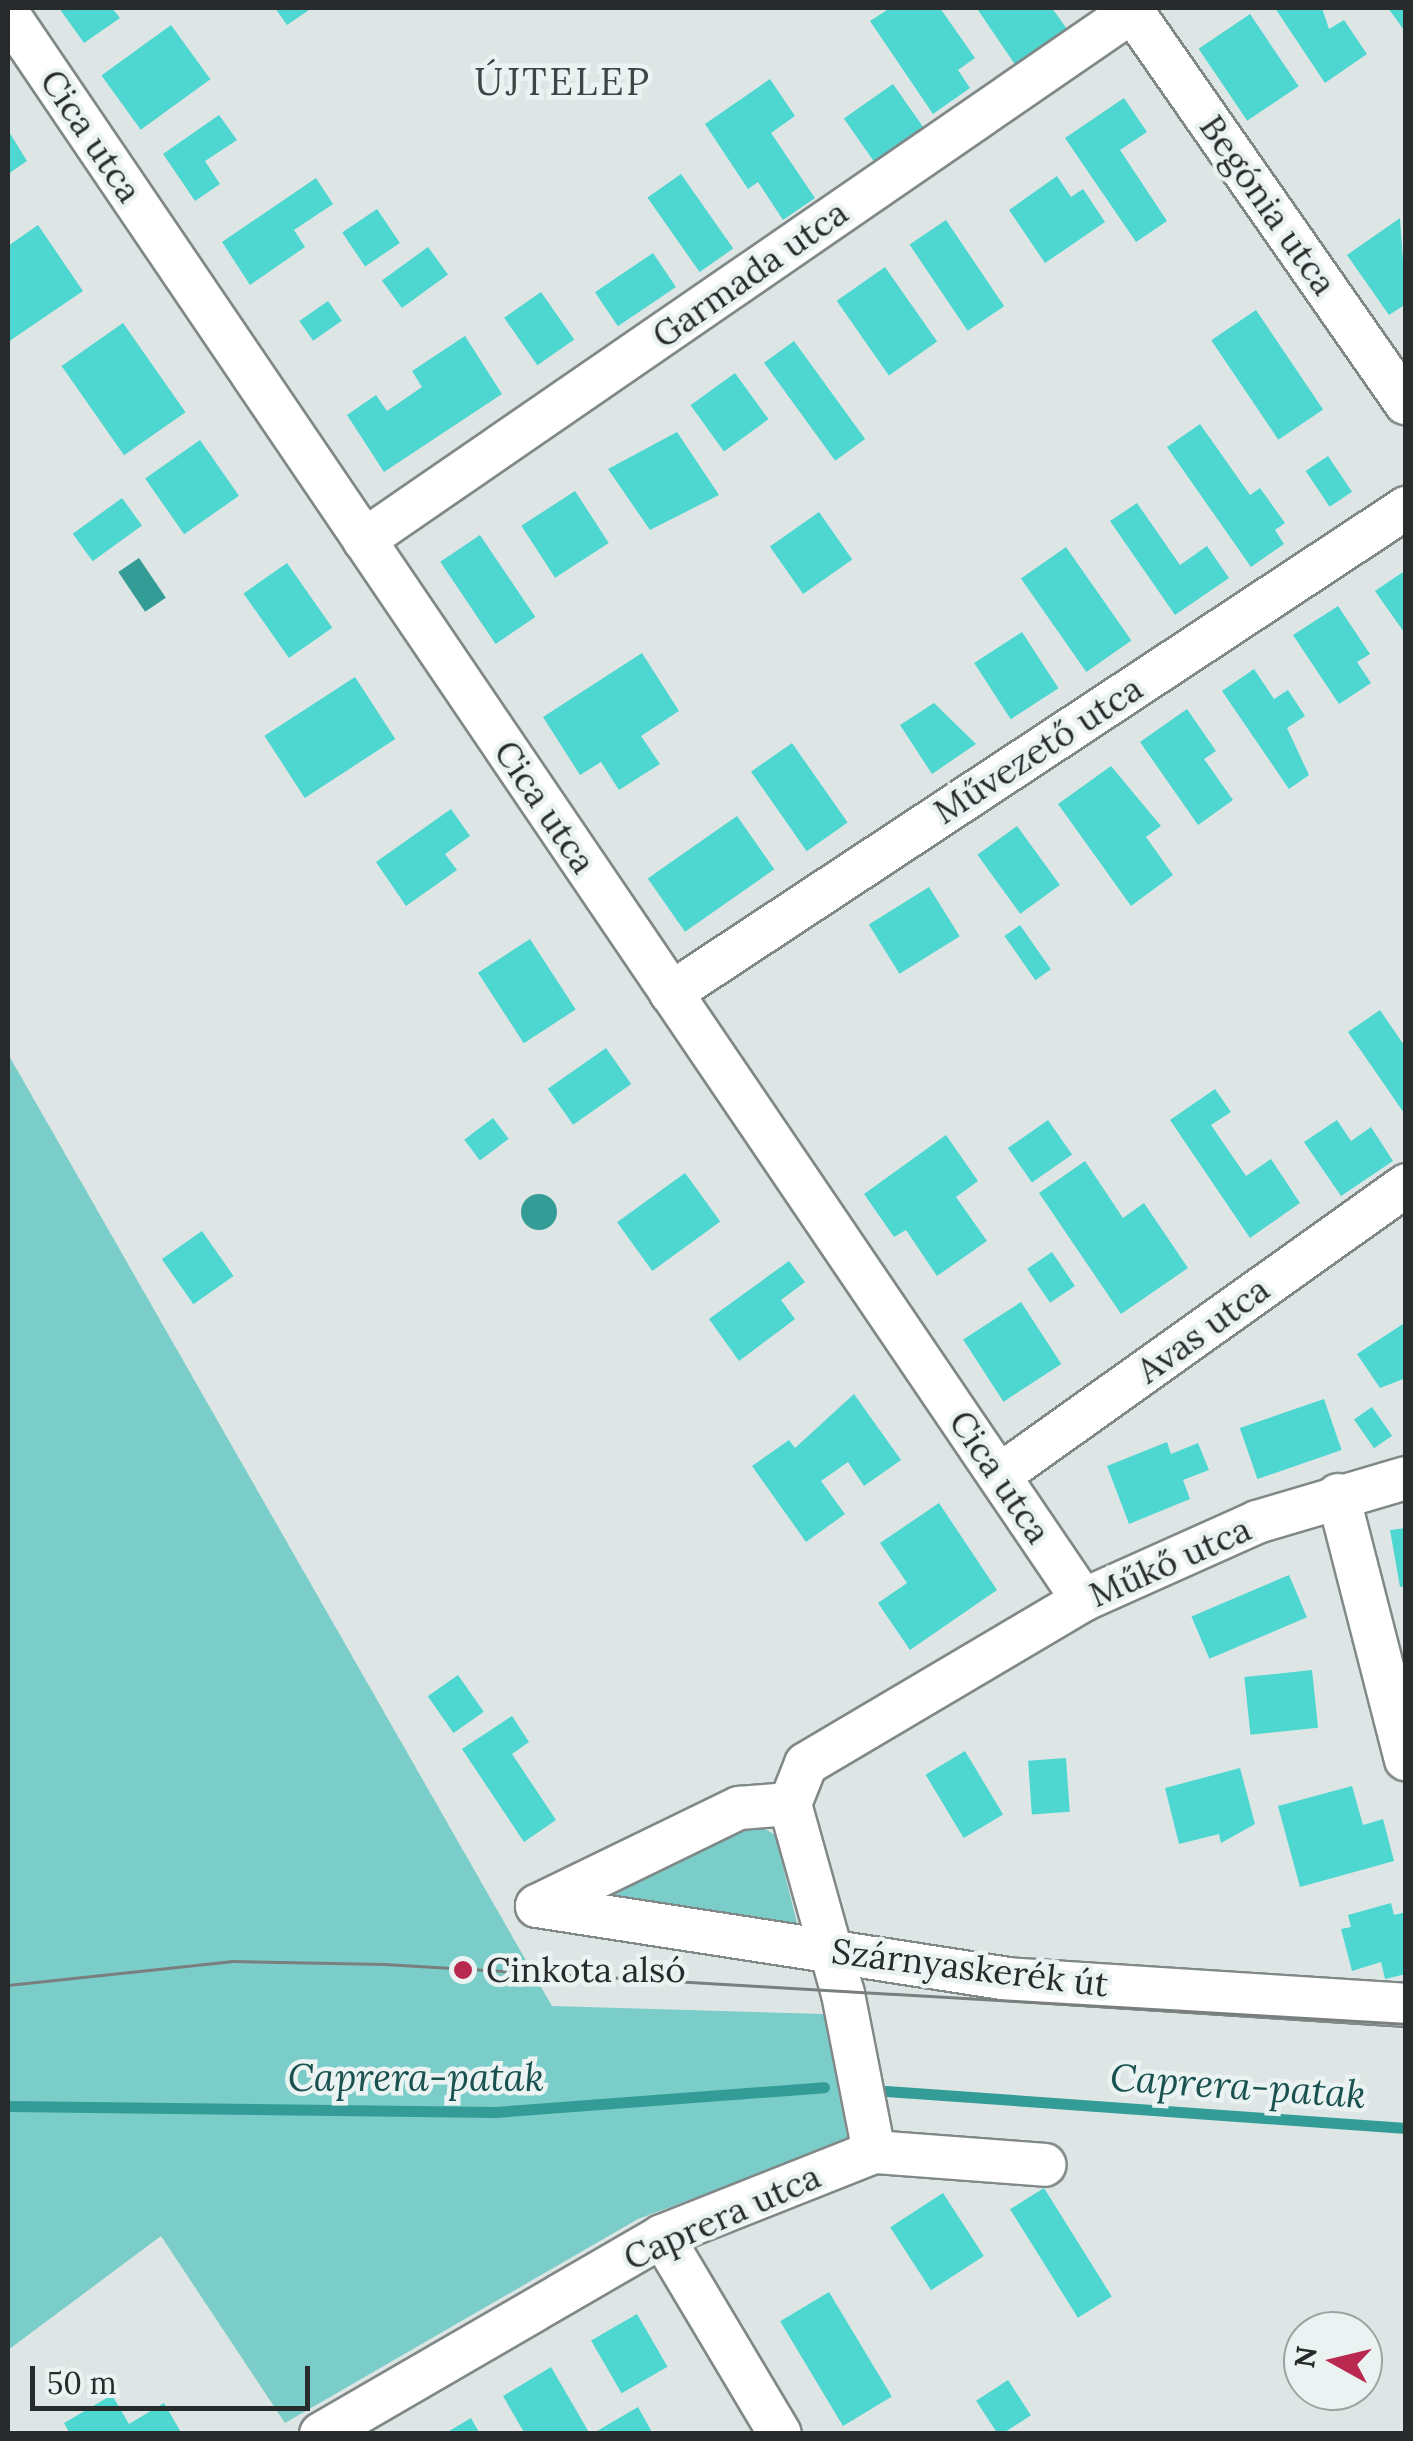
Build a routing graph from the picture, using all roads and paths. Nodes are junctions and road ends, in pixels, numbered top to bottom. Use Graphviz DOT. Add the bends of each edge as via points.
graph roads {
  1 [pos="1133,9"];
  2 [pos="8,14"];
  3 [pos="1406,404"];
  4 [pos="1406,508"];
  5 [pos="364,540"];
  6 [pos="671,993"];
  7 [pos="1406,1185"];
  8 [pos="1000,1475"];
  9 [pos="1406,1478"];
  10 [pos="1338,1494"];
  11 [pos="1083,1600"];
  12 [pos="1406,1759"];
  13 [pos="790,1804"];
  14 [pos="832,1951"];
  15 [pos="1406,2005"];
  16 [pos="874,2152"];
  17 [pos="1045,2165"];
  18 [pos="662,2236"];
  19 [pos="321,2434"];
  20 [pos="780,2434"];
  1 -- 3 [label="street, Begónia utca"];
  1 -- 5 [label="street, Garmada utca"];
  2 -- 5 [label="street, Cica utca"];
  4 -- 6 [label="street, Művezető utca"];
  5 -- 6 [label="street, Cica utca"];
  6 -- 8 [label="street, Cica utca"];
  7 -- 8 [label="street, Avas utca"];
  8 -- 11 [label="street, Cica utca"];
  9 -- 10 [label="street, Műkő utca"];
  10 -- 11 [label="street, Műkő utca"];
  10 -- 12 [label="street"];
  11 -- 13 [label="street, Műkő utca" via="806,1764"];
  13 -- 14 [label="street"];
  13 -- 14 [label="street, Szárnyaskerék út" via="739,1808 537,1906"];
  14 -- 15 [label="street, Szárnyaskerék út" via="1006,1979"];
  14 -- 16 [label="street"];
  16 -- 17 [label="street, Caprera utca"];
  16 -- 18 [label="street, Caprera utca"];
  18 -- 19 [label="street, Caprera utca"];
  18 -- 20 [label="street"];
}
